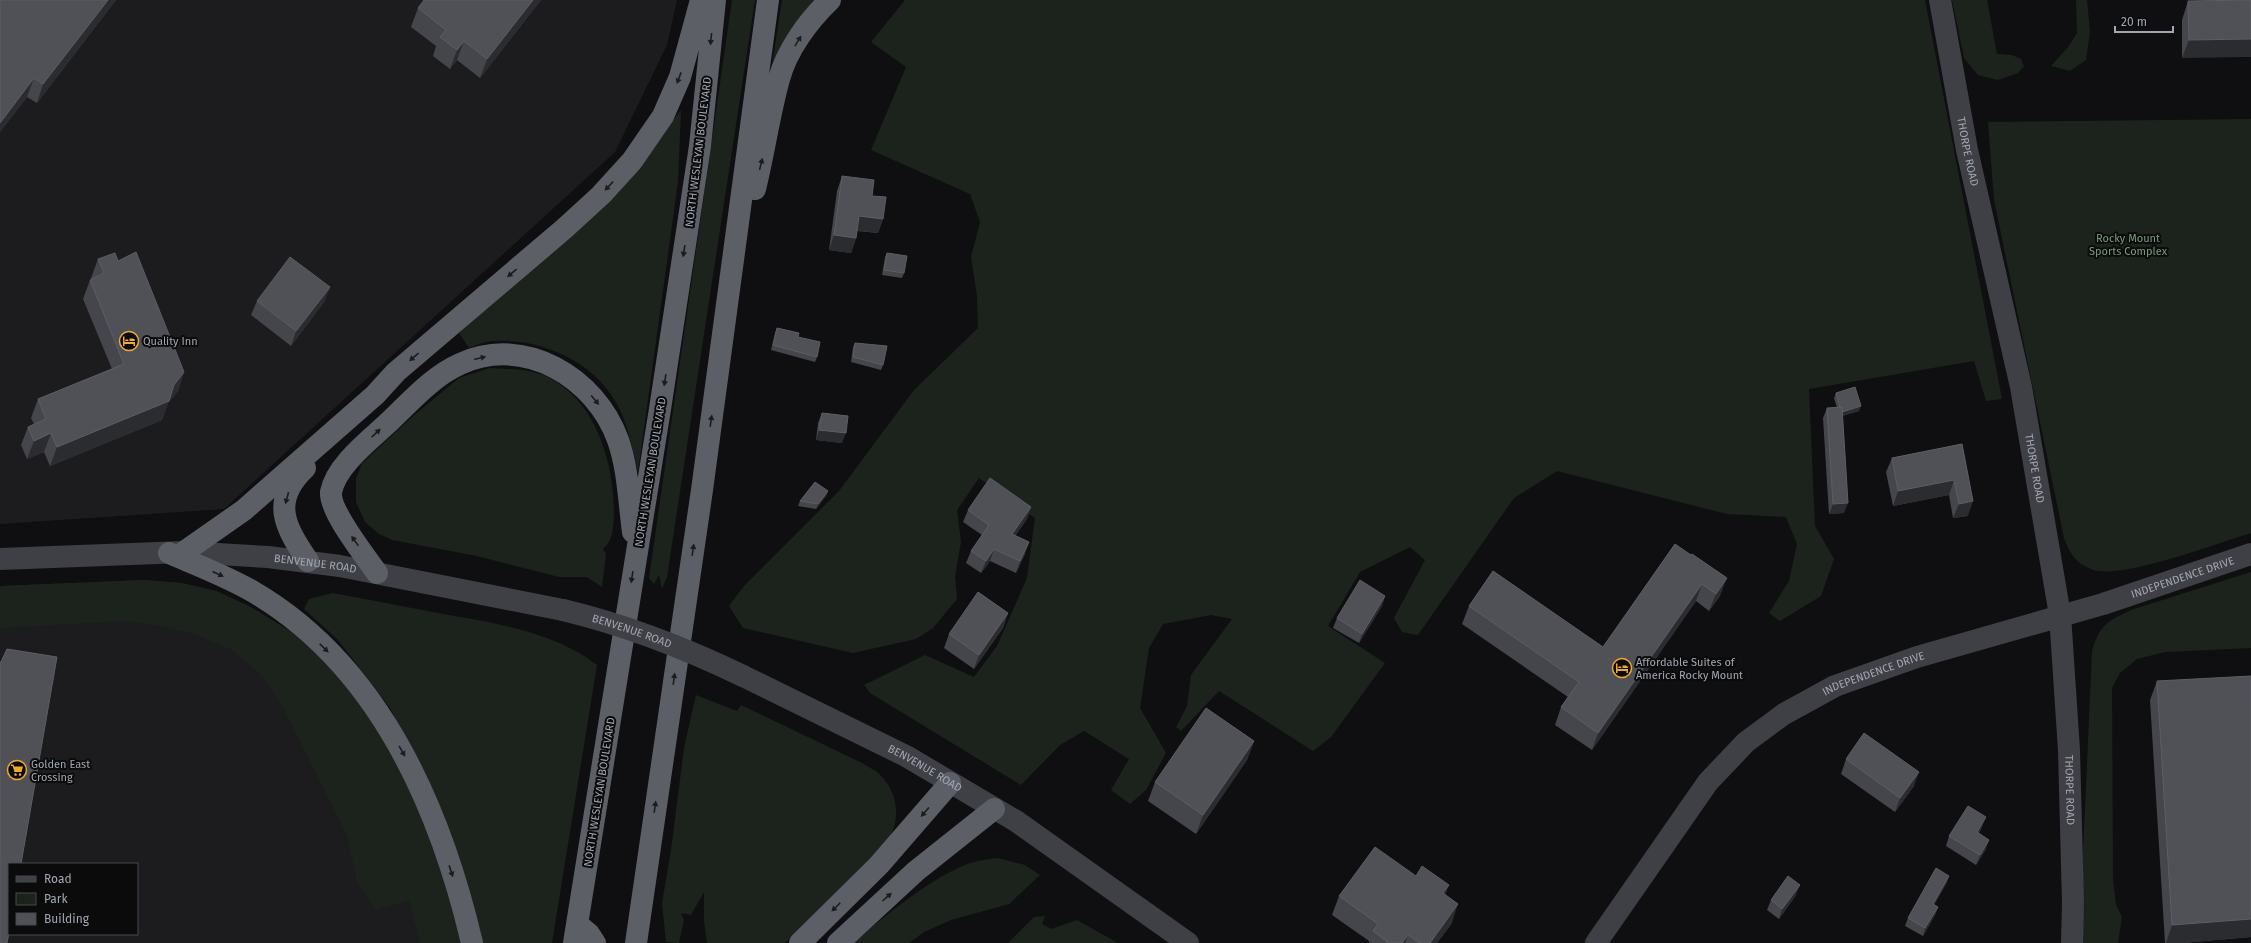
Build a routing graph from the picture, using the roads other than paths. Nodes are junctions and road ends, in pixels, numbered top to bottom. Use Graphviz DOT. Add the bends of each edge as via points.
graph roads {
  1 [pos="701,0"];
  2 [pos="716,0"];
  3 [pos="768,0"];
  4 [pos="830,0"];
  5 [pos="1940,0"];
  6 [pos="728,297"];
  7 [pos="375,395"];
  8 [pos="177,553"];
  9 [pos="636,554"];
  10 [pos="2251,554"];
  11 [pos="0,559"];
  12 [pos="308,560"];
  13 [pos="377,573"];
  14 [pos="2060,615"];
  15 [pos="950,782"];
  16 [pos="994,808"];
  17 [pos="651,838"];
  18 [pos="576,934"];
  19 [pos="472,943"];
  20 [pos="595,943"];
  21 [pos="636,943"];
  22 [pos="651,943"];
  23 [pos="800,943"];
  24 [pos="838,943"];
  25 [pos="1188,943"];
  26 [pos="1596,943"];
  27 [pos="2072,943"];
  1 -- 7 [label="highway, one-way" via="680,77 663,116 632,161 601,196 396,372"];
  2 -- 9 [label="highway, NORTH WESLEYAN BOULEVARD, one-way" via="700,146"];
  3 -- 6 [label="highway"];
  6 -- 4 [label="highway, one-way" via="779,78 804,30"];
  5 -- 14 [label="street, THORPE ROAD" via="1967,150 2021,387"];
  17 -- 6 [label="highway, one-way"];
  7 -- 8 [label="highway" via="244,510"];
  7 -- 12 [label="highway, one-way" via="345,432 295,478 286,498 284,517 290,534"];
  8 -- 11 [label="street, BENVENUE ROAD"];
  8 -- 12 [label="street, BENVENUE ROAD"];
  8 -- 19 [label="highway, one-way" via="252,591 284,613 307,631 350,676 390,729 409,762 437,829"];
  13 -- 9 [label="highway, one-way" via="338,516 331,493 338,476 354,455 440,376 460,364 501,354 528,357 556,366 582,384 605,412 618,440"];
  9 -- 18 [label="highway, NORTH WESLEYAN BOULEVARD, one-way"];
  10 -- 14 [label="street, INDEPENDENCE DRIVE" via="2103,604"];
  12 -- 13 [label="street, BENVENUE ROAD"];
  13 -- 15 [label="street, BENVENUE ROAD, bridge" via="609,621 693,652 906,756"];
  14 -- 26 [label="street, INDEPENDENCE DRIVE" via="1917,657 1843,684 1784,714 1746,742 1708,782"];
  14 -- 27 [label="street, THORPE ROAD" via="2069,750"];
  15 -- 16 [label="street, BENVENUE ROAD"];
  15 -- 23 [label="highway, one-way" via="879,865"];
  24 -- 16 [label="highway, one-way" via="916,871"];
  16 -- 25 [label="street, BENVENUE ROAD"];
  17 -- 21 [label="highway"];
  17 -- 22 [label="highway" via="646,912"];
  18 -- 20 [label="highway" via="589,934"];
}
